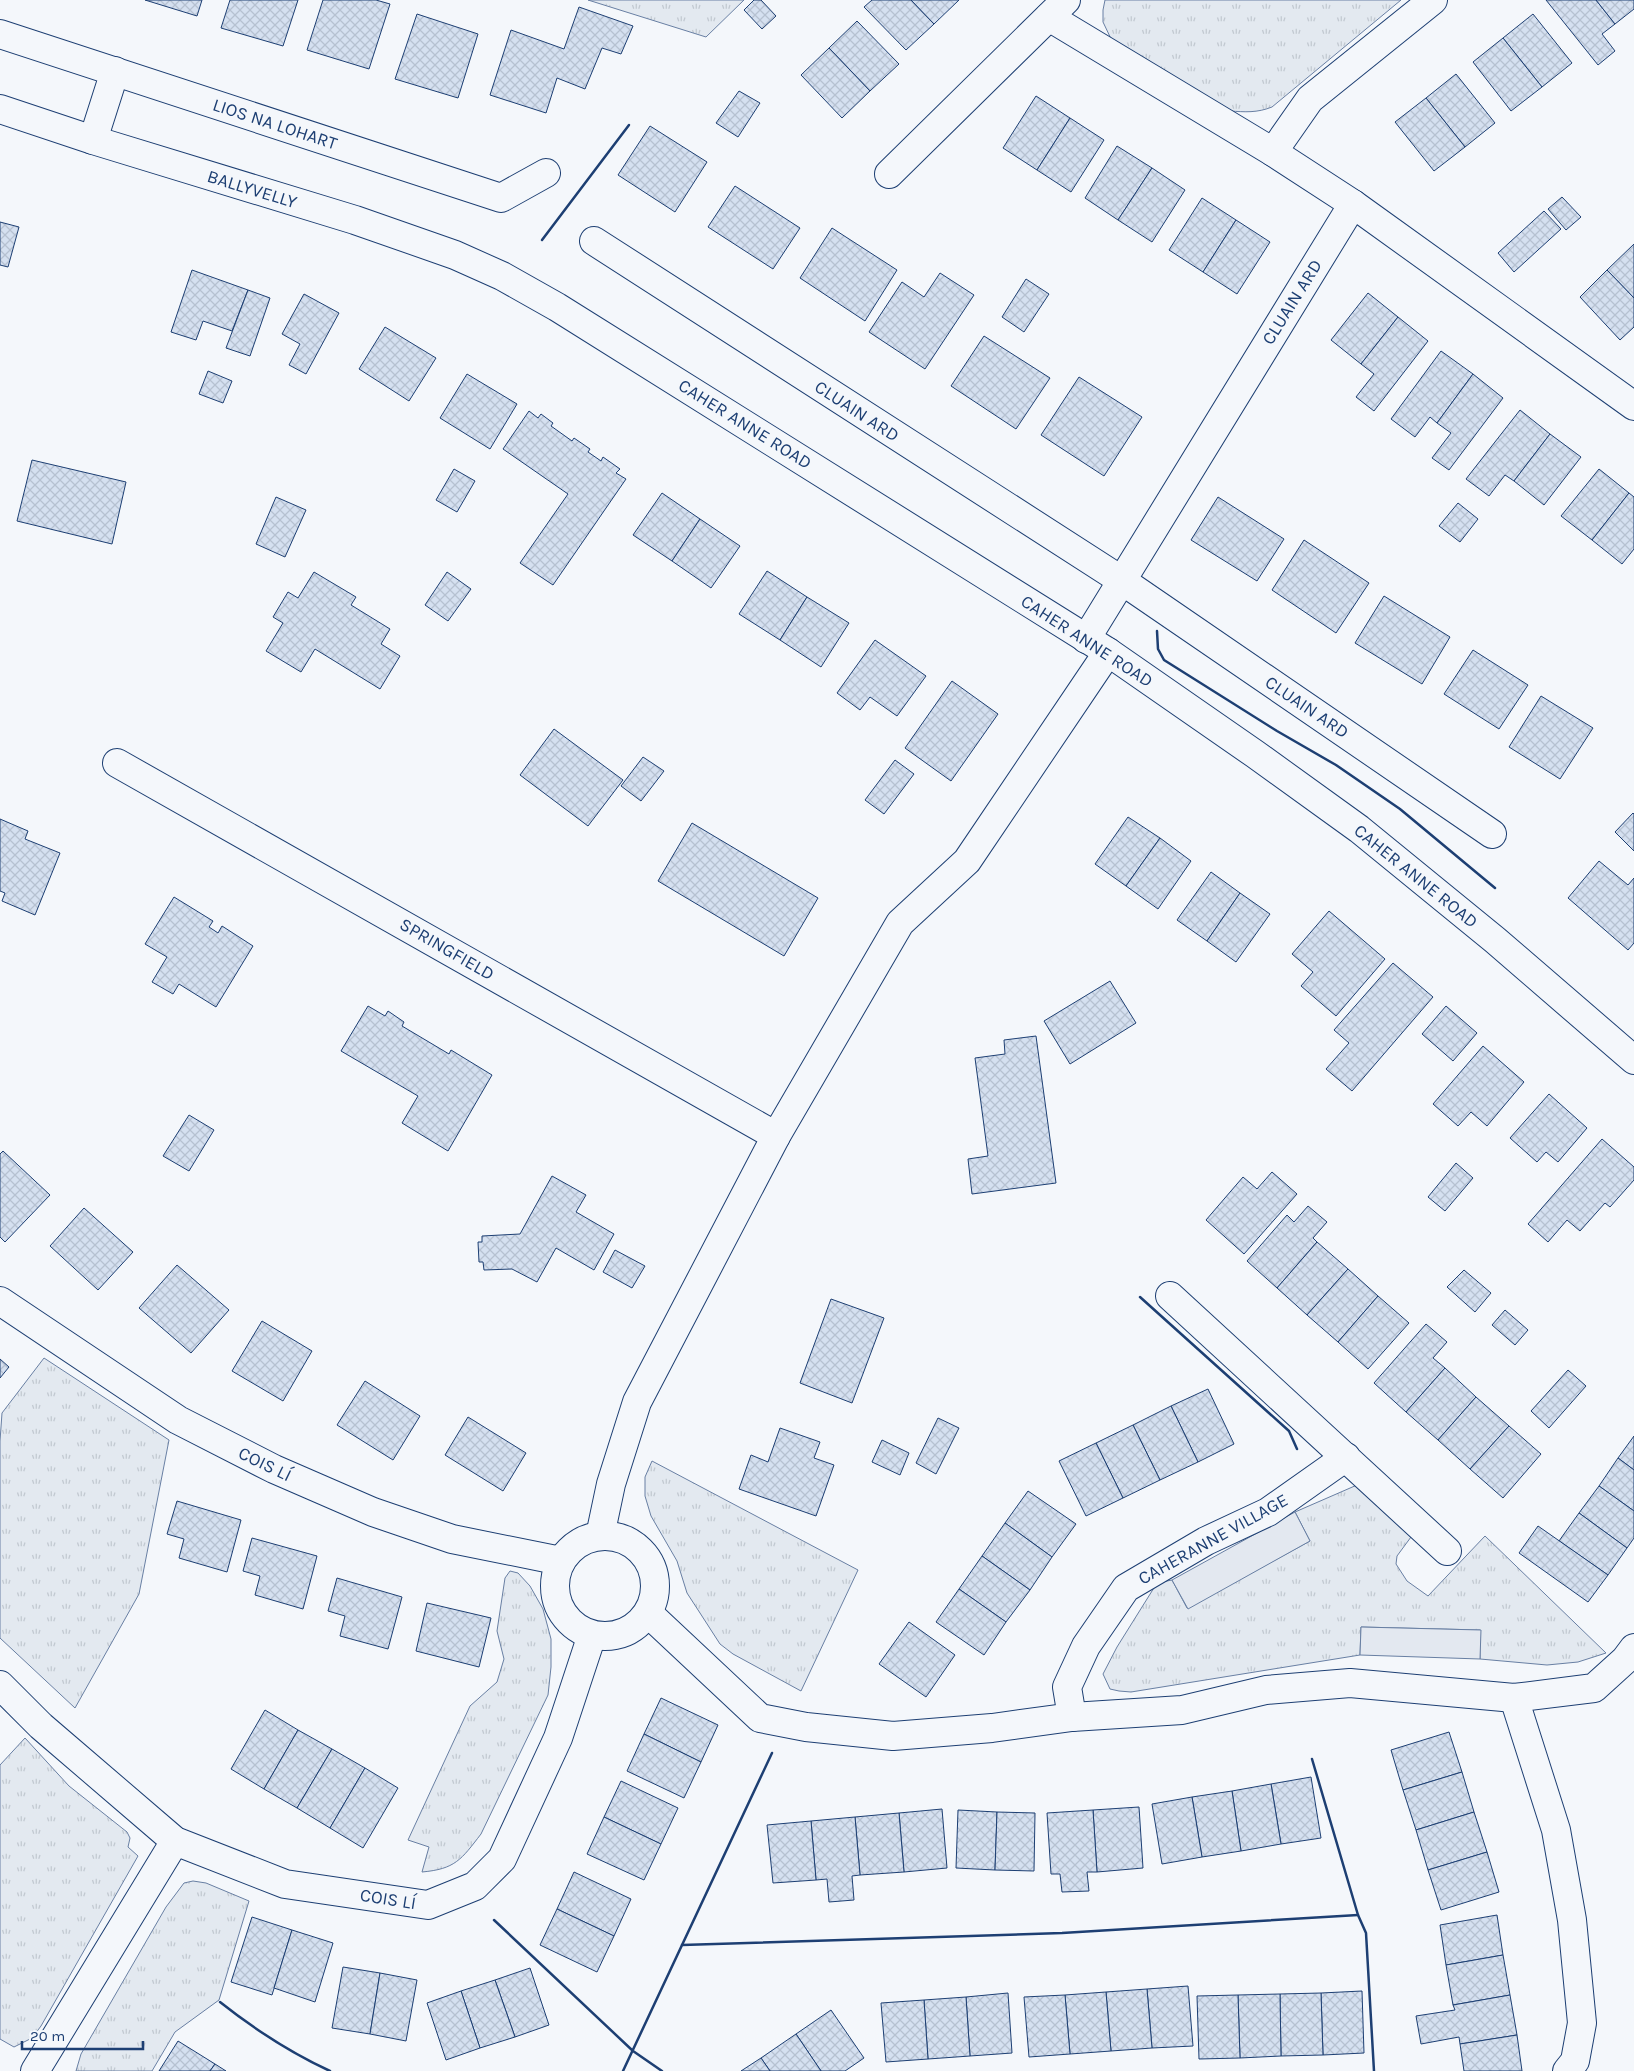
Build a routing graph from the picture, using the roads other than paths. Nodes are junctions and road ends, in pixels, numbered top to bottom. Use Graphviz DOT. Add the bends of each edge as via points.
graph roads {
  1 [pos="1433,0"];
  2 [pos="1058,8"];
  3 [pos="0,34"];
  4 [pos="115,71"];
  5 [pos="0,109"];
  6 [pos="93,140"];
  7 [pos="1273,152"];
  8 [pos="546,173"];
  9 [pos="889,174"];
  10 [pos="1353,204"];
  11 [pos="594,241"];
  12 [pos="502,276"];
  13 [pos="1634,406"];
  14 [pos="1122,580"];
  15 [pos="1097,645"];
  16 [pos="117,763"];
  17 [pos="1492,834"];
  18 [pos="1634,1060"];
  19 [pos="776,1136"];
  20 [pos="1170,1296"];
  21 [pos="0,1301"];
  22 [pos="1346,1457"];
  23 [pos="600,1536"];
  24 [pos="1448,1551"];
  25 [pos="560,1561"];
  26 [pos="648,1612"];
  27 [pos="592,1635"];
  28 [pos="1634,1648"];
  29 [pos="0,1686"];
  30 [pos="1514,1698"];
  31 [pos="1072,1717"];
  32 [pos="175,1841"];
  33 [pos="35,2071"];
  34 [pos="1567,2071"];
  1 -- 7 [label="street" via="1310,100"];
  2 -- 7 [label="street"];
  2 -- 9 [label="street"];
  3 -- 4 [label="street, LIOS NA LOHART"];
  4 -- 6 [label="street"];
  4 -- 8 [label="street, LIOS NA LOHART" via="501,198"];
  5 -- 6 [label="street, BALLYVELLY"];
  6 -- 12 [label="street, BALLYVELLY" via="355,220 455,255"];
  7 -- 10 [label="street"];
  10 -- 13 [label="street"];
  10 -- 14 [label="street, CLUAIN ARD"];
  11 -- 14 [label="street, CLUAIN ARD"];
  12 -- 15 [label="street, CAHER ANNE ROAD" via="557,307"];
  14 -- 15 [label="street, CLUAIN ARD"];
  14 -- 17 [label="street, CLUAIN ARD"];
  15 -- 18 [label="street, CAHER ANNE ROAD" via="1359,828"];
  15 -- 19 [label="street, CLUAIN ARD" via="967,861 900,923"];
  16 -- 19 [label="street, SPRINGFIELD"];
  19 -- 23 [label="street, CLUAIN ARD" via="638,1402 611,1484"];
  20 -- 22 [label="street"];
  21 -- 25 [label="street, COIS LÍ" via="178,1420 274,1469 373,1512 452,1539"];
  22 -- 24 [label="street"];
  22 -- 31 [label="street, CAHERANNE VILLAGE" via="1268,1512 1206,1541 1126,1588 1086,1646 1068,1687"];
  23 -- 25 [label="street" via="585,1539"];
  23 -- 26 [label="street" via="618,1537 635,1546 649,1563 654,1599"];
  25 -- 27 [label="street" via="555,1578 556,1600 567,1620"];
  26 -- 27 [label="street" via="631,1629 613,1636"];
  26 -- 31 [label="street" via="760,1718 806,1727 893,1736"];
  27 -- 32 [label="street, COIS LÍ" via="558,1738 502,1859 475,1886 428,1905 285,1884"];
  28 -- 30 [label="street" via="1594,1688"];
  29 -- 32 [label="street, COIS LÍ" via="41,1726"];
  30 -- 31 [label="street" via="1350,1683 1266,1690 1182,1710"];
  30 -- 34 [label="street" via="1556,1830 1572,1920 1582,2024 1575,2061"];
  32 -- 33 [label="street"];
}
